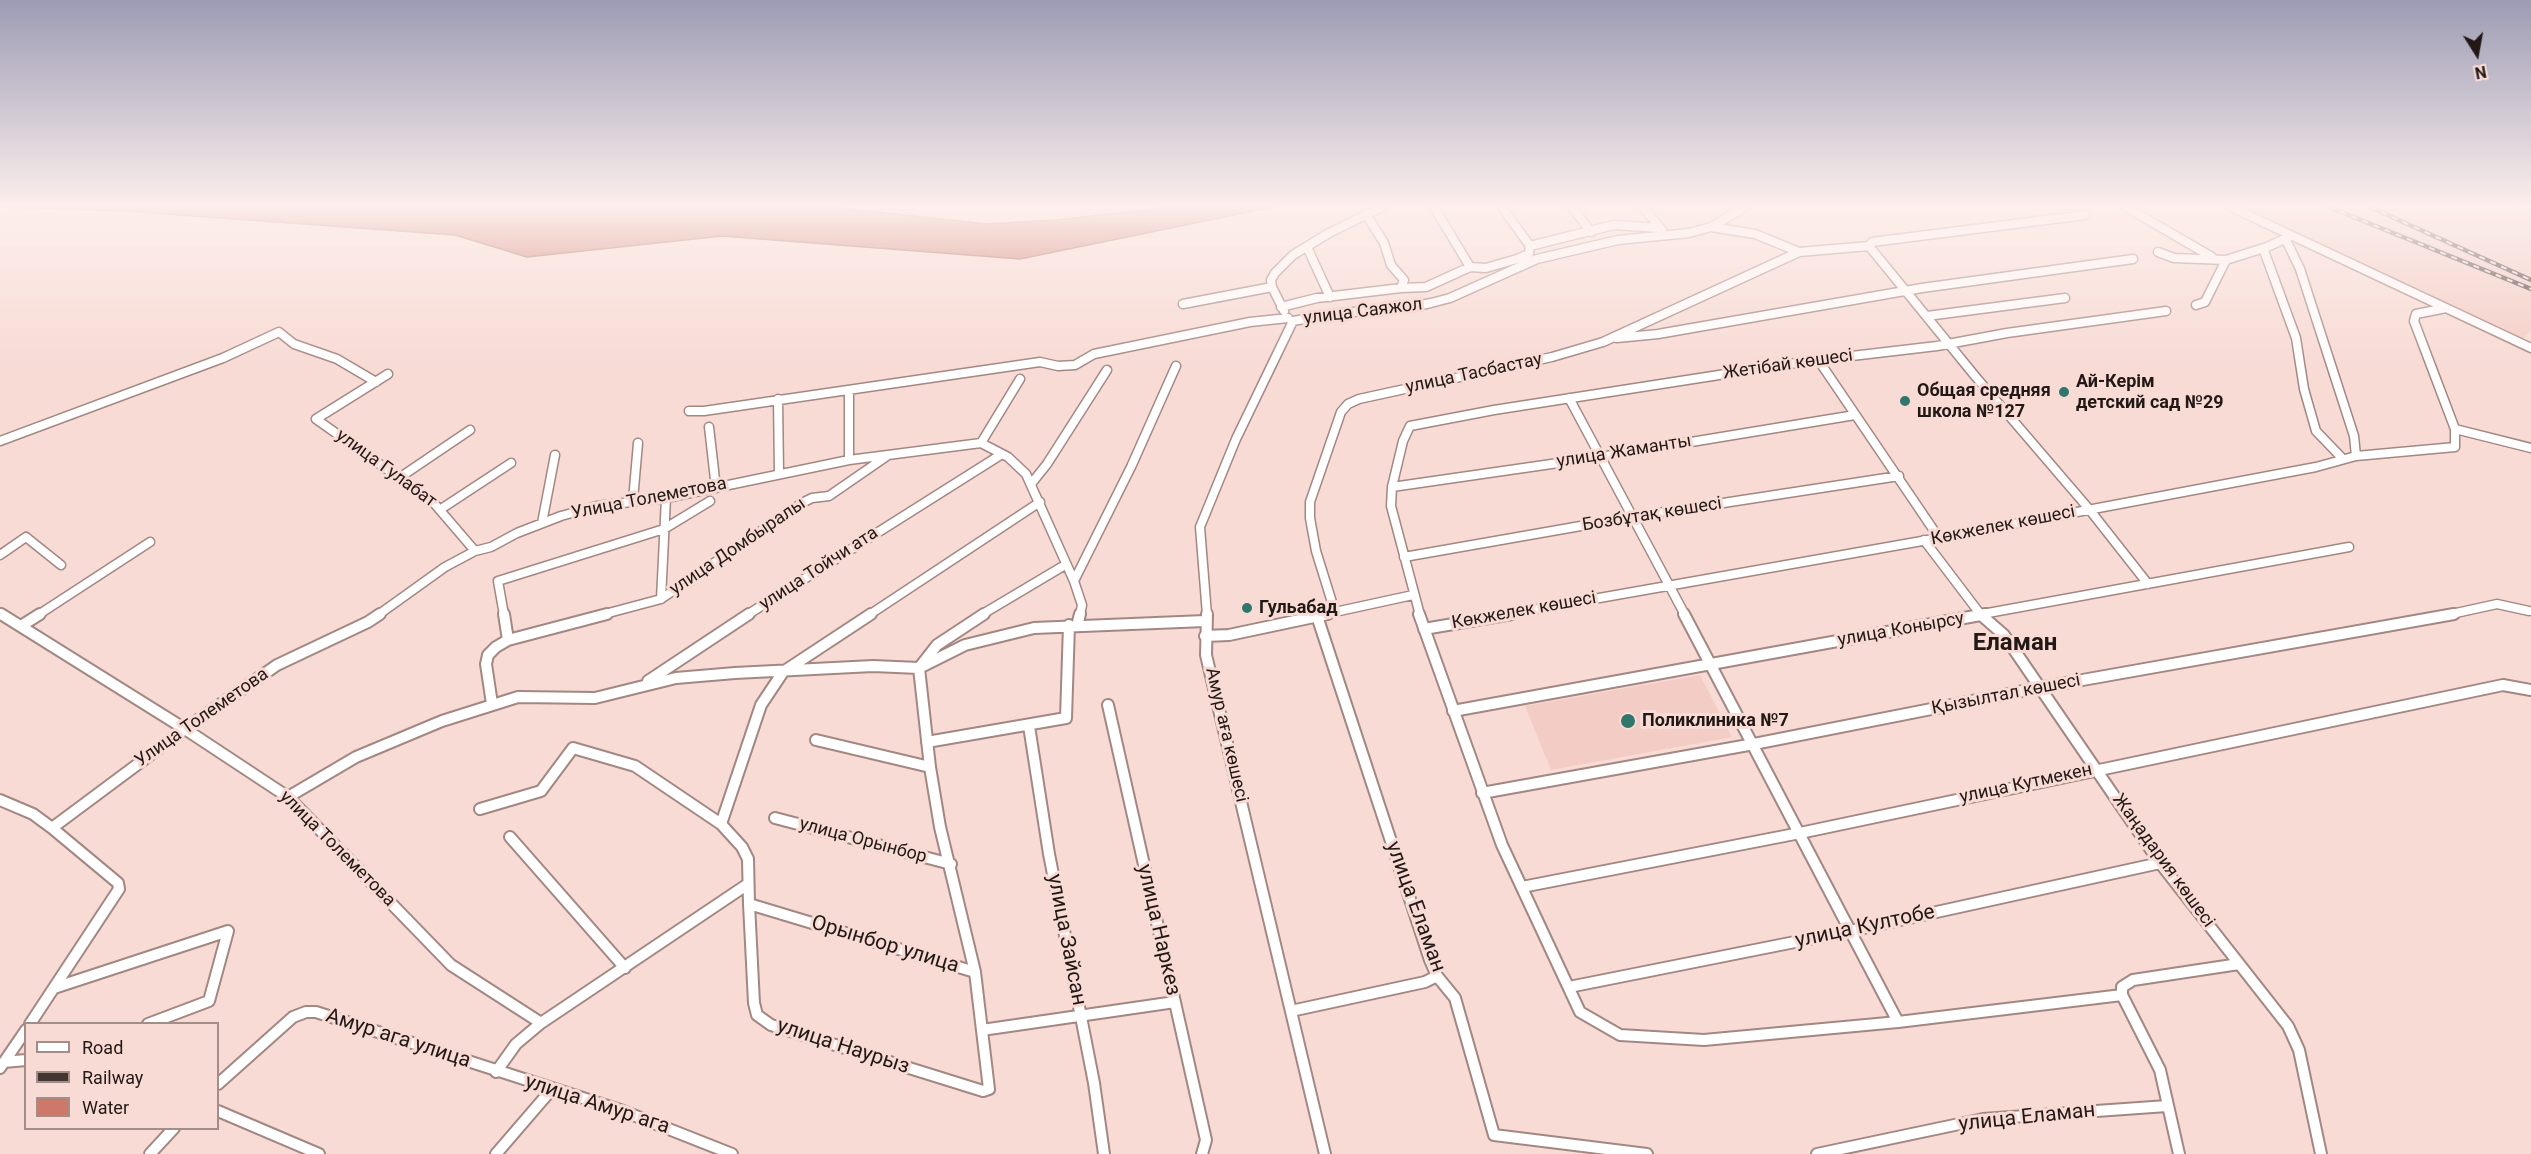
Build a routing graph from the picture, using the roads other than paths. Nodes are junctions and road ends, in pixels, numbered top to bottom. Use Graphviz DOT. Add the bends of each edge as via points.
graph roads {
  1 [pos="2226,260"];
  2 [pos="1287,261"];
  3 [pos="1313,261"];
  4 [pos="1390,261"];
  5 [pos="1466,261"];
  6 [pos="1510,261"];
  7 [pos="1535,261"];
  8 [pos="1779,261"];
  9 [pos="1881,261"];
  10 [pos="2120,261"];
  11 [pos="2268,261"];
  12 [pos="2297,261"];
  13 [pos="2341,261"];
  14 [pos="1470,267"];
  15 [pos="1272,287"];
  16 [pos="1401,288"];
  17 [pos="1907,292"];
  18 [pos="1330,297"];
  19 [pos="2065,298"];
  20 [pos="1183,303"];
  21 [pos="2196,305"];
  22 [pos="1281,307"];
  23 [pos="2446,308"];
  24 [pos="2166,311"];
  25 [pos="1927,315"];
  26 [pos="1290,322"];
  27 [pos="1610,339"];
  28 [pos="1950,343"];
  29 [pos="2531,348"];
  30 [pos="1819,361"];
  31 [pos="1176,366"];
  32 [pos="1107,370"];
  33 [pos="387,374"];
  34 [pos="1020,379"];
  35 [pos="376,382"];
  36 [pos="849,395"];
  37 [pos="1569,398"];
  38 [pos="778,399"];
  39 [pos="689,411"];
  40 [pos="1856,415"];
  41 [pos="709,427"];
  42 [pos="2455,429"];
  43 [pos="470,430"];
  44 [pos="0,441"];
  45 [pos="638,443"];
  46 [pos="981,443"];
  47 [pos="2531,448"];
  48 [pos="1002,454"];
  49 [pos="555,455"];
  50 [pos="889,455"];
  51 [pos="2356,456"];
  52 [pos="1600,457"];
  53 [pos="2343,459"];
  54 [pos="849,460"];
  55 [pos="512,463"];
  56 [pos="779,473"];
  57 [pos="1899,476"];
  58 [pos="399,478"];
  59 [pos="1031,484"];
  60 [pos="1392,487"];
  61 [pos="716,488"];
  62 [pos="666,498"];
  63 [pos="633,500"];
  64 [pos="710,501"];
  65 [pos="1040,502"];
  66 [pos="441,509"];
  67 [pos="2090,509"];
  68 [pos="1632,517"];
  69 [pos="542,523"];
  70 [pos="664,529"];
  71 [pos="1939,538"];
  72 [pos="1924,540"];
  73 [pos="150,542"];
  74 [pos="2349,547"];
  75 [pos="475,551"];
  76 [pos="0,555"];
  77 [pos="1404,557"];
  78 [pos="61,565"];
  79 [pos="1065,565"];
  80 [pos="1074,581"];
  81 [pos="2148,584"];
  82 [pos="1668,586"];
  83 [pos="1413,595"];
  84 [pos="661,599"];
  85 [pos="2529,610"];
  86 [pos="1335,612"];
  87 [pos="0,613"];
  88 [pos="1981,615"];
  89 [pos="1317,616"];
  90 [pos="1205,621"];
  91 [pos="1073,625"];
  92 [pos="21,626"];
  93 [pos="1424,629"];
  94 [pos="1205,636"];
  95 [pos="508,640"];
  96 [pos="1710,665"];
  97 [pos="919,668"];
  98 [pos="783,672"];
  99 [pos="639,687"];
  100 [pos="2039,688"];
  101 [pos="2531,690"];
  102 [pos="492,704"];
  103 [pos="1108,705"];
  104 [pos="1453,711"];
  105 [pos="1029,726"];
  106 [pos="185,729"];
  107 [pos="816,740"];
  108 [pos="927,742"];
  109 [pos="1754,744"];
  110 [pos="930,767"];
  111 [pos="2097,769"];
  112 [pos="1482,793"];
  113 [pos="288,797"];
  114 [pos="0,800"];
  115 [pos="480,809"];
  116 [pos="775,818"];
  117 [pos="721,824"];
  118 [pos="52,828"];
  119 [pos="1800,833"];
  120 [pos="510,837"];
  121 [pos="2160,863"];
  122 [pos="951,864"];
  123 [pos="748,884"];
  124 [pos="1521,887"];
  125 [pos="749,904"];
  126 [pos="1850,931"];
  127 [pos="2239,964"];
  128 [pos="625,968"];
  129 [pos="975,972"];
  130 [pos="1437,976"];
  131 [pos="1569,987"];
  132 [pos="54,988"];
  133 [pos="2122,995"];
  134 [pos="1175,1002"];
  135 [pos="1291,1011"];
  136 [pos="1081,1017"];
  137 [pos="31,1022"];
  138 [pos="151,1022"];
  139 [pos="1898,1022"];
  140 [pos="541,1023"];
  141 [pos="982,1030"];
  142 [pos="24,1033"];
  143 [pos="24,1060"];
  144 [pos="2,1065"];
  145 [pos="496,1072"];
  146 [pos="219,1083"];
  147 [pos="552,1089"];
  148 [pos="988,1090"];
  149 [pos="2167,1106"];
  150 [pos="219,1111"];
  151 [pos="172,1130"];
  152 [pos="150,1154"];
  153 [pos="319,1154"];
  154 [pos="496,1154"];
  155 [pos="732,1154"];
  156 [pos="1104,1154"];
  157 [pos="1202,1154"];
  158 [pos="1325,1154"];
  159 [pos="1647,1154"];
  160 [pos="1817,1154"];
  161 [pos="2179,1154"];
  162 [pos="2321,1154"];
  1 -- 21 [label="street" via="2205,302"];
  2 -- 15 [label="street" via="1275,273"];
  3 -- 18 [label="street"];
  4 -- 16 [label="street" via="1404,280"];
  5 -- 14 [label="street"];
  6 -- 14 [label="street" via="1486,268"];
  7 -- 26 [label="street, улица Саяжол" via="1431,303 1339,312"];
  8 -- 27 [label="street, улица Тасбастау"];
  9 -- 17 [label="street"];
  10 -- 17 [label="street"];
  11 -- 53 [label="street" via="2296,338 2316,431"];
  12 -- 51 [label="street" via="2354,436"];
  13 -- 23 [label="street"];
  14 -- 16 [label="street" via="1426,287"];
  15 -- 20 [label="street"];
  15 -- 22 [label="street"];
  16 -- 18 [label="street"];
  17 -- 25 [label="street"];
  17 -- 27 [label="street"];
  18 -- 22 [label="street"];
  19 -- 25 [label="street"];
  22 -- 26 [label="street"];
  23 -- 29 [label="street"];
  23 -- 42 [label="street" via="2416,314 2414,321"];
  24 -- 28 [label="street, Жетібай көшесі"];
  25 -- 28 [label="street"];
  26 -- 38 [label="street, улица Саяжол" via="1256,321 1094,354 1075,365 1040,362"];
  26 -- 90 [label="street, Амур аға көшесі" via="1200,527"];
  27 -- 86 [label="street, улица Тасбастау" via="1552,357 1348,404 1341,412 1310,502 1316,551"];
  28 -- 30 [label="street, Жетібай көшесі"];
  28 -- 67 [label="street"];
  30 -- 37 [label="street, Жетібай көшесі"];
  30 -- 40 [label="street"];
  31 -- 80 [label="street"];
  32 -- 59 [label="street"];
  33 -- 35 [label="street"];
  34 -- 46 [label="street"];
  35 -- 44 [label="street" via="337,359 294,344 279,332 223,358"];
  35 -- 58 [label="street, улица Гулабат" via="316,419"];
  36 -- 54 [label="street"];
  37 -- 52 [label="street"];
  37 -- 60 [label="street, Жетібай көшесі" via="1410,426"];
  38 -- 39 [label="street, улица Саяжол"];
  38 -- 56 [label="street"];
  40 -- 52 [label="street, улица Жаманты"];
  40 -- 57 [label="street"];
  41 -- 61 [label="street"];
  42 -- 47 [label="street"];
  42 -- 51 [label="street, Көкжелек көшесі" via="2455,447"];
  43 -- 58 [label="street"];
  45 -- 63 [label="street"];
  46 -- 48 [label="street"];
  46 -- 50 [label="street, Улица Толеметова"];
  48 -- 59 [label="street" via="1026,474"];
  48 -- 99 [label="street, улица Тойчи ата" via="783,591"];
  49 -- 69 [label="street"];
  50 -- 54 [label="street, Улица Толеметова"];
  50 -- 84 [label="street, улица Домбыралы" via="829,496 802,503"];
  51 -- 53 [label="street, Көкжелек көшесі"];
  52 -- 60 [label="street, улица Жаманты"];
  52 -- 68 [label="street"];
  53 -- 67 [label="street, Көкжелек көшесі"];
  54 -- 56 [label="street, Улица Толеметова"];
  55 -- 66 [label="street"];
  56 -- 61 [label="street, Улица Толеметова"];
  57 -- 68 [label="street, Бозбұтақ көшесі"];
  57 -- 71 [label="street"];
  58 -- 66 [label="street, улица Гулабат"];
  59 -- 65 [label="street"];
  60 -- 77 [label="street" via="1391,506"];
  61 -- 62 [label="street, Улица Толеметова"];
  62 -- 63 [label="street, Улица Толеметова"];
  62 -- 70 [label="street"];
  63 -- 69 [label="street, Улица Толеметова" via="597,506"];
  64 -- 70 [label="street"];
  65 -- 79 [label="street"];
  65 -- 98 [label="street"];
  66 -- 75 [label="street, улица Гулабат"];
  67 -- 71 [label="street, Көкжелек көшесі"];
  67 -- 81 [label="street"];
  68 -- 77 [label="street, Бозбұтақ көшесі"];
  68 -- 82 [label="street"];
  69 -- 75 [label="street, Улица Толеметова"];
  70 -- 84 [label="street"];
  70 -- 95 [label="street" via="498,581"];
  71 -- 72 [label="street, Көкжелек көшесі"];
  72 -- 82 [label="street, Көкжелек көшесі"];
  72 -- 88 [label="street, Жаңадария көшесі"];
  73 -- 92 [label="street"];
  74 -- 81 [label="street, улица Конырсу"];
  75 -- 106 [label="street, Улица Толеметова" via="445,567 368,622 277,665"];
  76 -- 78 [label="street" via="26,537"];
  77 -- 83 [label="street"];
  79 -- 80 [label="street"];
  79 -- 97 [label="street" via="975,618 937,645"];
  80 -- 91 [label="street" via="1082,605"];
  81 -- 88 [label="street, улица Конырсу"];
  82 -- 93 [label="street, Көкжелек көшесі"];
  82 -- 96 [label="street"];
  83 -- 86 [label="street"];
  83 -- 93 [label="street"];
  84 -- 95 [label="street, улица Домбыралы"];
  85 -- 100 [label="street, Қызылтал көшесі" via="2498,604"];
  86 -- 89 [label="street"];
  87 -- 92 [label="street, улица Толеметова"];
  88 -- 96 [label="street, улица Конырсу"];
  88 -- 100 [label="street, Жаңадария көшесі" via="2004,635"];
  89 -- 94 [label="street" via="1229,635"];
  89 -- 130 [label="street, улица Еламан"];
  90 -- 91 [label="street"];
  90 -- 94 [label="street, Амур аға көшесі"];
  91 -- 97 [label="street" via="1034,628 966,645"];
  91 -- 105 [label="street" via="1067,716"];
  92 -- 106 [label="street, улица Толеметова"];
  93 -- 104 [label="street"];
  94 -- 135 [label="street, Амур аға көшесі" via="1206,655"];
  95 -- 102 [label="street, улица Домбыралы" via="488,655"];
  96 -- 104 [label="street, улица Конырсу"];
  96 -- 109 [label="street"];
  97 -- 98 [label="street" via="873,666"];
  97 -- 108 [label="street, улица Орынбор"];
  98 -- 99 [label="street" via="676,678"];
  98 -- 117 [label="street" via="761,705"];
  99 -- 102 [label="street" via="595,698 529,696"];
  100 -- 109 [label="street, Қызылтал көшесі"];
  100 -- 111 [label="street, Жаңадария көшесі"];
  101 -- 111 [label="street, улица Кутмекен" via="2503,685"];
  102 -- 113 [label="street" via="356,757"];
  103 -- 134 [label="street, улица Наркез"];
  104 -- 112 [label="street"];
  105 -- 108 [label="street"];
  105 -- 136 [label="street, улица Зайсан"];
  106 -- 113 [label="street, улица Толеметова"];
  106 -- 118 [label="street, Улица Толеметова"];
  107 -- 110 [label="street"];
  108 -- 110 [label="street, улица Орынбор"];
  109 -- 112 [label="street, Қызылтал көшесі"];
  109 -- 119 [label="street"];
  110 -- 122 [label="street, улица Орынбор"];
  111 -- 119 [label="street, улица Кутмекен"];
  111 -- 121 [label="street, Жаңадария көшесі"];
  112 -- 124 [label="street"];
  113 -- 140 [label="street, улица Толеметова" via="451,965"];
  114 -- 118 [label="street" via="33,814"];
  115 -- 117 [label="street, улица Наурыз" via="541,791 570,750 576,748 635,766"];
  116 -- 122 [label="street, улица Орынбор"];
  117 -- 123 [label="street, улица Наурыз" via="748,859"];
  118 -- 132 [label="street" via="118,883 120,889"];
  119 -- 124 [label="street, улица Кутмекен"];
  119 -- 126 [label="street"];
  120 -- 128 [label="street"];
  121 -- 126 [label="street, улица Култобе"];
  121 -- 127 [label="street, Жаңадария көшесі"];
  122 -- 129 [label="street, улица Орынбор"];
  123 -- 125 [label="street, улица Наурыз"];
  123 -- 128 [label="street"];
  124 -- 131 [label="street"];
  125 -- 129 [label="street, Орынбор улица"];
  125 -- 148 [label="street, улица Наурыз" via="757,1015 771,1025"];
  126 -- 131 [label="street, улица Култобе"];
  126 -- 139 [label="street"];
  127 -- 133 [label="street" via="2133,980 2122,987"];
  127 -- 162 [label="street, Жаңадария көшесі" via="2297,1042"];
  128 -- 140 [label="street"];
  129 -- 141 [label="street, Орынбор улица"];
  130 -- 135 [label="street" via="1425,982"];
  130 -- 159 [label="street, улица Еламан" via="1455,998 1494,1135"];
  131 -- 139 [label="street" via="1580,1012 1620,1035 1704,1040"];
  132 -- 137 [label="street"];
  132 -- 138 [label="street" via="228,931 209,1001"];
  133 -- 139 [label="street"];
  133 -- 149 [label="street" via="2160,1070"];
  134 -- 136 [label="street"];
  134 -- 157 [label="street, улица Наркез" via="1206,1140"];
  135 -- 158 [label="street, Амур аға көшесі"];
  136 -- 141 [label="street"];
  136 -- 156 [label="street, улица Зайсан"];
  140 -- 145 [label="street" via="516,1044"];
  141 -- 148 [label="street, Орынбор улица"];
  142 -- 144 [label="street"];
  143 -- 144 [label="street"];
  145 -- 146 [label="street, Амур ага улица" via="316,1012 306,1012 293,1017"];
  145 -- 147 [label="street, улица Амур ага"];
  147 -- 154 [label="street"];
  147 -- 155 [label="street, улица Амур ага"];
  149 -- 160 [label="street, улица Еламан" via="1983,1119"];
  149 -- 161 [label="street"];
  150 -- 153 [label="street"];
  151 -- 152 [label="street"];
}
